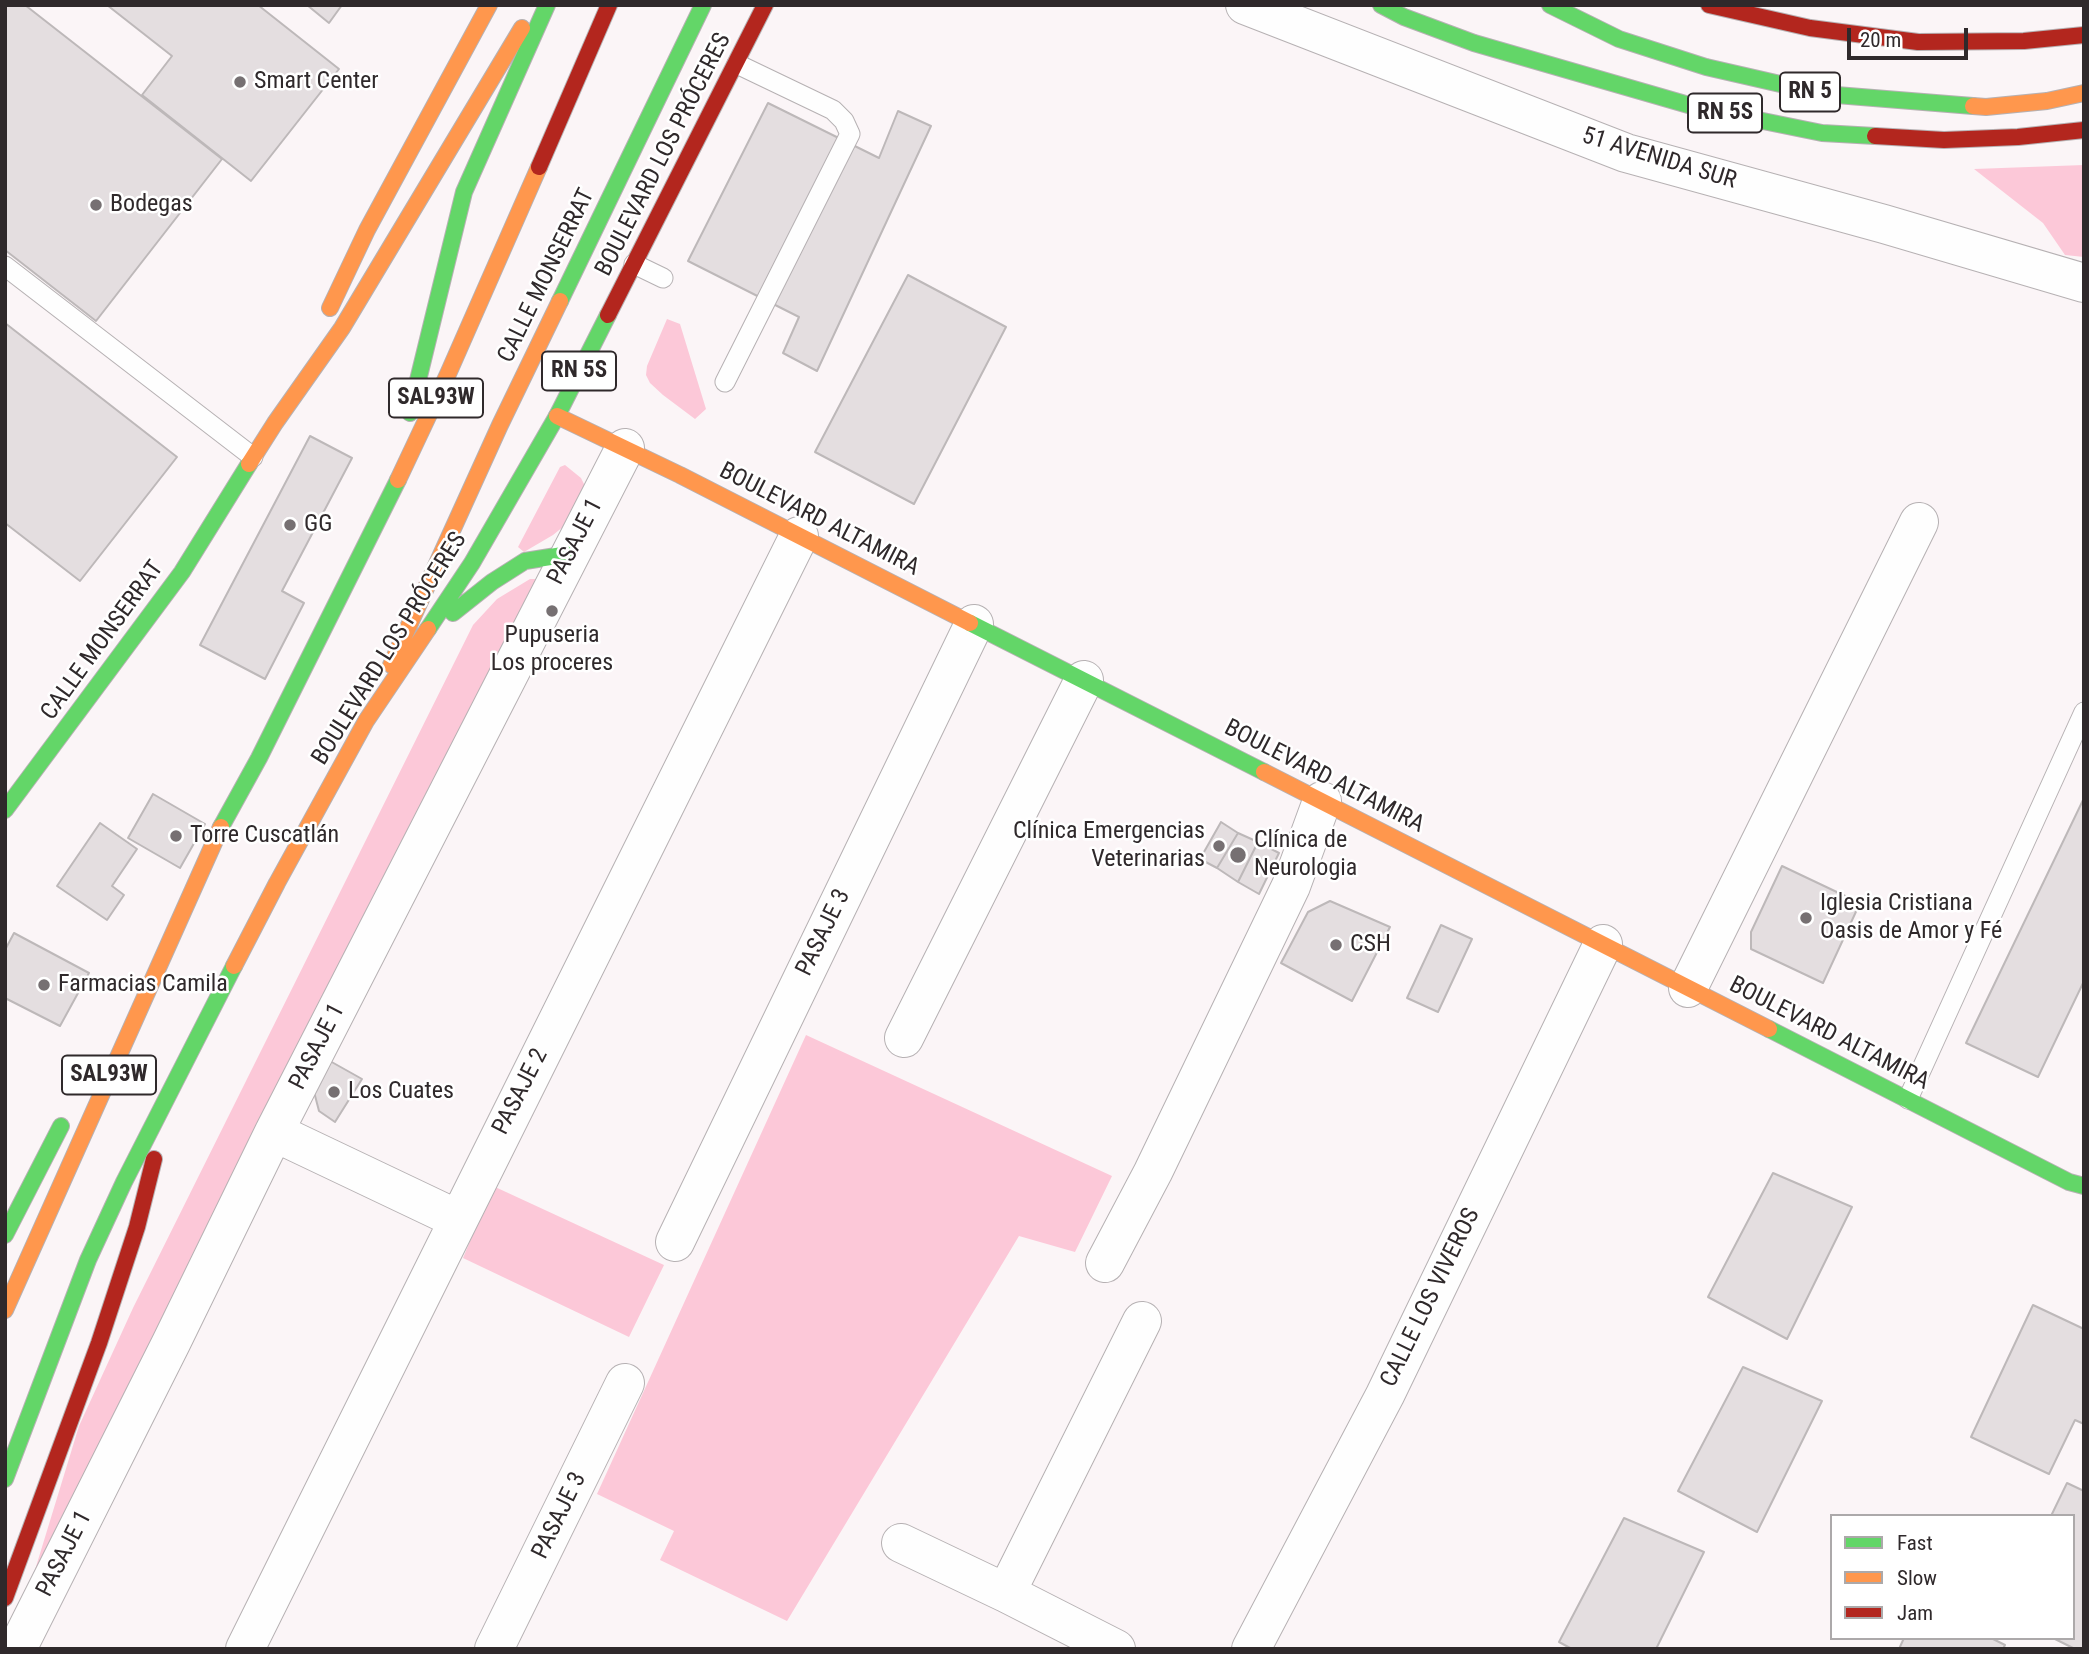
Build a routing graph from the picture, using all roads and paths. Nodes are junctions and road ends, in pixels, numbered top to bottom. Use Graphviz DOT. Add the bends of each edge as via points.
graph roads {
  1 [pos="489,5"];
  2 [pos="536,5"];
  3 [pos="547,5"];
  4 [pos="610,5"];
  5 [pos="703,5"];
  6 [pos="765,5"];
  7 [pos="1245,5"];
  8 [pos="1381,5"];
  9 [pos="1550,5"];
  10 [pos="1709,5"];
  11 [pos="2084,35"];
  12 [pos="737,64"];
  13 [pos="2084,93"];
  14 [pos="2084,130"];
  15 [pos="489,241"];
  16 [pos="634,264"];
  17 [pos="5,266"];
  18 [pos="663,278"];
  19 [pos="2084,283"];
  20 [pos="478,299"];
  21 [pos="725,382"];
  22 [pos="557,415"];
  23 [pos="275,423"];
  24 [pos="625,448"];
  25 [pos="253,457"];
  26 [pos="387,504"];
  27 [pos="1919,522"];
  28 [pos="799,536"];
  29 [pos="569,554"];
  30 [pos="974,624"];
  31 [pos="1084,680"];
  32 [pos="2084,712"];
  33 [pos="366,721"];
  34 [pos="8,798"];
  35 [pos="1322,801"];
  36 [pos="214,840"];
  37 [pos="1603,944"];
  38 [pos="1688,988"];
  39 [pos="111,1031"];
  40 [pos="904,1038"];
  41 [pos="172,1093"];
  42 [pos="1908,1099"];
  43 [pos="66,1115"];
  44 [pos="274,1132"];
  45 [pos="2076,1184"];
  46 [pos="2084,1195"];
  47 [pos="457,1219"];
  48 [pos="5,1235"];
  49 [pos="675,1242"];
  50 [pos="1105,1263"];
  51 [pos="5,1311"];
  52 [pos="1142,1321"];
  53 [pos="625,1382"];
  54 [pos="5,1479"];
  55 [pos="901,1543"];
  56 [pos="1006,1593"];
  57 [pos="5,1598"];
  58 [pos="17,1649"];
  59 [pos="244,1649"];
  60 [pos="494,1649"];
  61 [pos="1116,1649"];
  62 [pos="1251,1649"];
  1 -- 23 [label="main road, CALLE MONSERRAT" via="367,230"];
  2 -- 23 [label="main road, CALLE MONSERRAT" via="342,328"];
  3 -- 26 [label="main road" via="464,192"];
  4 -- 20 [label="main road, SAL93W"];
  5 -- 33 [label="main road, CALLE MONSERRAT" via="500,425"];
  6 -- 12 [label="main road, BOULEVARD LOS PRÓCERES / RN 5S"];
  7 -- 19 [label="street, 51 AVENIDA SUR" via="1626,153"];
  8 -- 14 [label="main road, RN 5S" via="1474,43 1699,107 1822,133 1944,140"];
  9 -- 13 [label="main road, RN 5" via="1619,40 1706,67 1824,94 1986,107"];
  10 -- 11 [label="main road" via="1867,37 2024,41"];
  12 -- 16 [label="main road, BOULEVARD LOS PRÓCERES / RN 5S"];
  12 -- 21 [label="lane" via="833,110 850,134"];
  15 -- 20 [label="main road"];
  16 -- 18 [label="lane"];
  16 -- 22 [label="main road, BOULEVARD LOS PRÓCERES / RN 5S"];
  17 -- 25 [label="lane"];
  20 -- 26 [label="main road, SAL93W"];
  22 -- 24 [label="main road, BOULEVARD ALTAMIRA"];
  22 -- 33 [label="main road, BOULEVARD LOS PRÓCERES / RN 5S" via="472,563"];
  23 -- 25 [label="main road, CALLE MONSERRAT"];
  24 -- 28 [label="main road, BOULEVARD ALTAMIRA" via="685,467"];
  24 -- 29 [label="street, PASAJE 1"];
  25 -- 34 [label="main road, CALLE MONSERRAT" via="181,572 91,696"];
  26 -- 36 [label="main road, SAL93W"];
  27 -- 38 [label="street"];
  28 -- 30 [label="main road, BOULEVARD ALTAMIRA"];
  28 -- 47 [label="street, PASAJE 2"];
  29 -- 33 [label="main road" via="525,561 461,605 428,636"];
  29 -- 44 [label="street, PASAJE 1"];
  30 -- 31 [label="main road, BOULEVARD ALTAMIRA"];
  30 -- 49 [label="street, PASAJE 3"];
  31 -- 35 [label="main road, BOULEVARD ALTAMIRA"];
  31 -- 40 [label="street"];
  32 -- 42 [label="lane"];
  33 -- 41 [label="main road, BOULEVARD LOS PRÓCERES / SAL93W" via="277,884"];
  35 -- 37 [label="main road, BOULEVARD ALTAMIRA"];
  35 -- 50 [label="street" via="1292,886"];
  36 -- 39 [label="main road"];
  36 -- 51 [label="main road, SAL93W"];
  37 -- 38 [label="main road, BOULEVARD ALTAMIRA"];
  37 -- 62 [label="street, CALLE LOS VIVEROS" via="1385,1395"];
  38 -- 42 [label="main road, BOULEVARD ALTAMIRA"];
  41 -- 54 [label="main road, BOULEVARD LOS PRÓCERES / SAL93W" via="88,1260"];
  41 -- 57 [label="main road" via="137,1227 99,1343"];
  42 -- 45 [label="main road, BOULEVARD ALTAMIRA"];
  43 -- 48 [label="main road"];
  44 -- 47 [label="street"];
  44 -- 58 [label="street, PASAJE 1"];
  45 -- 46 [label="main road, BOULEVARD ALTAMIRA"];
  47 -- 59 [label="street, PASAJE 2"];
  52 -- 56 [label="street"];
  53 -- 60 [label="street, PASAJE 3"];
  55 -- 56 [label="street"];
  56 -- 61 [label="street"];
}
